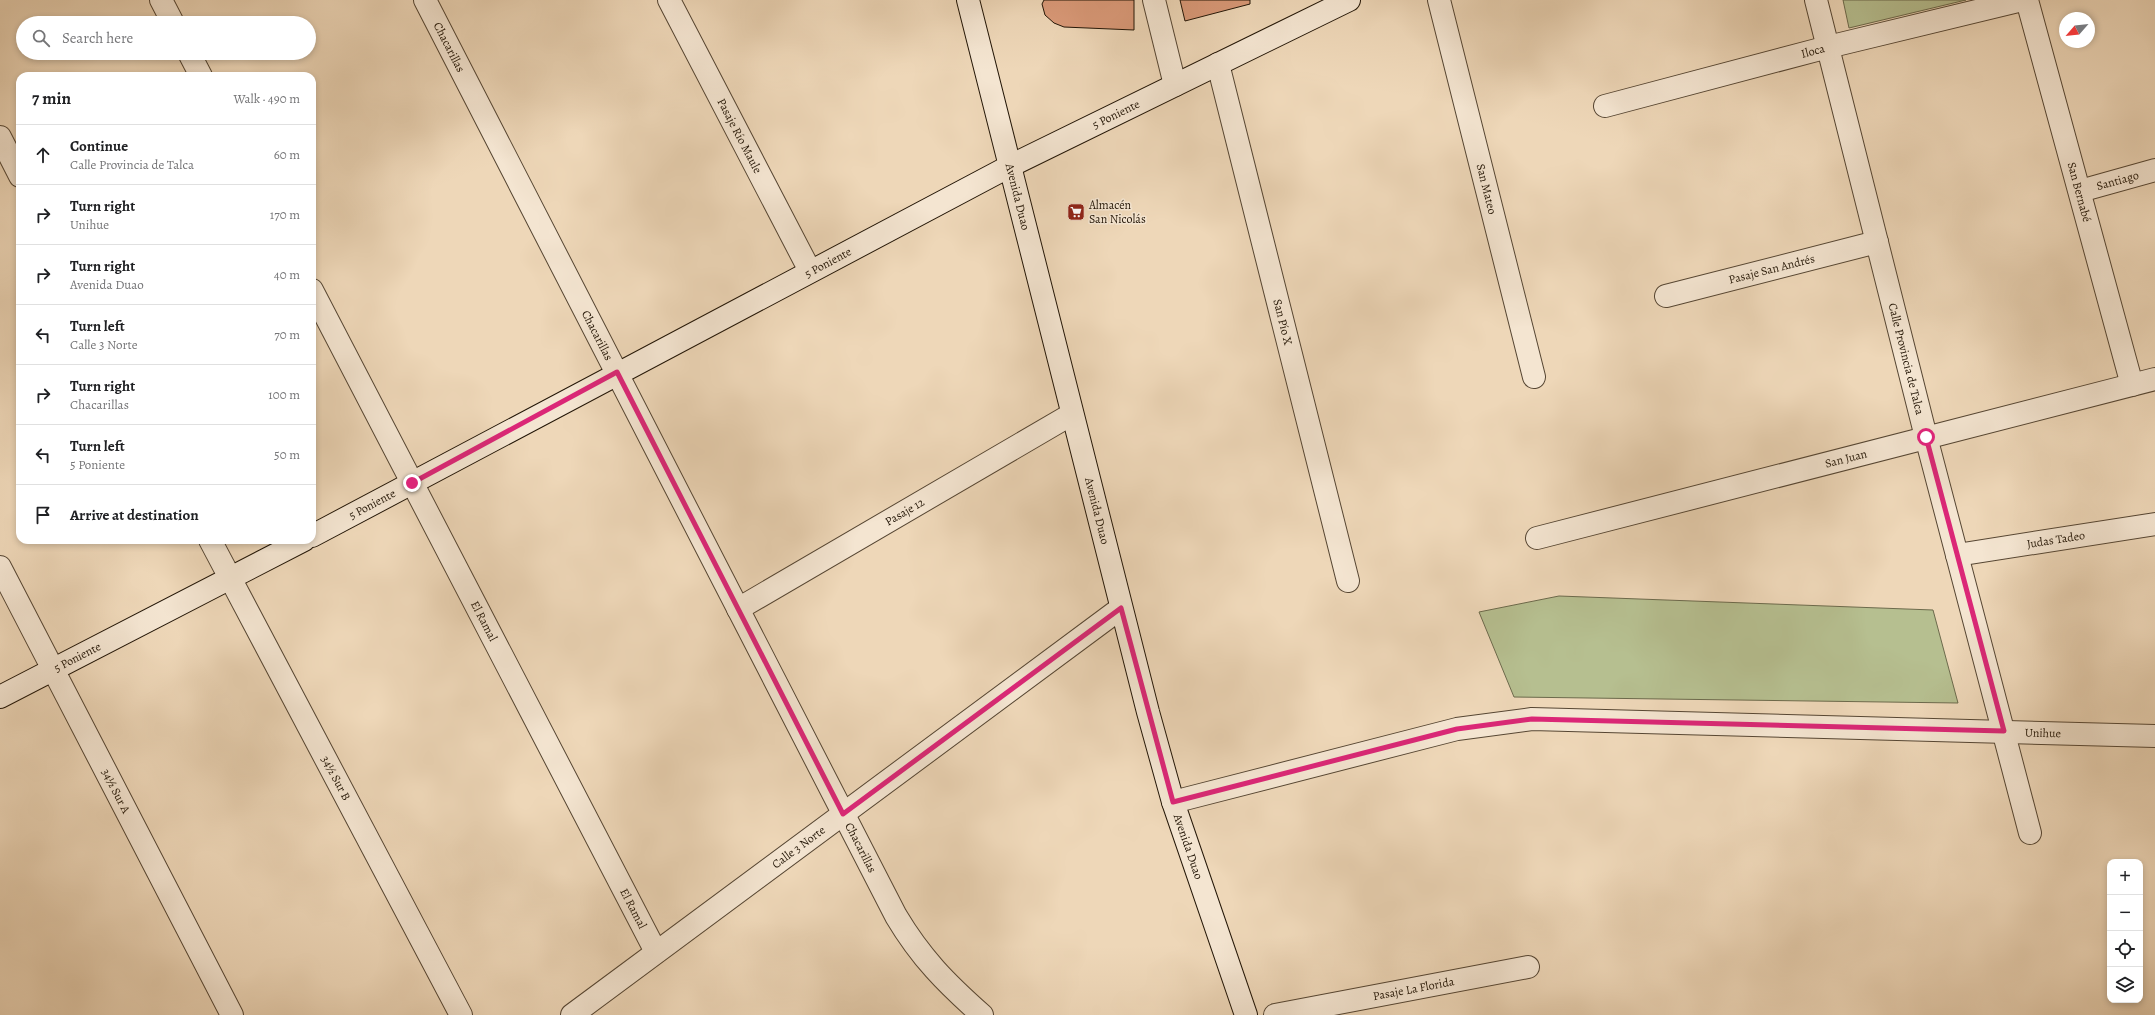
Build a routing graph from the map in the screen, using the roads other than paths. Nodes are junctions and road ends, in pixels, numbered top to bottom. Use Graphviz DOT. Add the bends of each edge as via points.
graph roads {
  1 [pos="161,0"];
  2 [pos="425,0"];
  3 [pos="669,0"];
  4 [pos="968,0"];
  5 [pos="1154,0"];
  6 [pos="1349,0"];
  7 [pos="1439,0"];
  8 [pos="1816,0"];
  9 [pos="2022,0"];
  10 [pos="2027,0"];
  11 [pos="169,16"];
  12 [pos="1828,47"];
  13 [pos="193,60"];
  14 [pos="1218,64"];
  15 [pos="199,72"];
  16 [pos="1175,85"];
  17 [pos="1605,106"];
  18 [pos="0,137"];
  19 [pos="1010,166"];
  20 [pos="16,168"];
  21 [pos="2155,170"];
  22 [pos="2080,191"];
  23 [pos="1877,242"];
  24 [pos="810,271"];
  25 [pos="1666,296"];
  26 [pos="316,298"];
  27 [pos="617,372"];
  28 [pos="1534,377"];
  29 [pos="2155,379"];
  30 [pos="2132,385"];
  31 [pos="1072,414"];
  32 [pos="1926,437"];
  33 [pos="412,483"];
  34 [pos="2155,524"];
  35 [pos="316,534"];
  36 [pos="1537,538"];
  37 [pos="212,544"];
  38 [pos="296,544"];
  39 [pos="1957,555"];
  40 [pos="0,566"];
  41 [pos="230,579"];
  42 [pos="1348,581"];
  43 [pos="1121,608"];
  44 [pos="738,609"];
  45 [pos="53,669"];
  46 [pos="0,697"];
  47 [pos="2004,731"];
  48 [pos="2155,736"];
  49 [pos="1173,802"];
  50 [pos="843,814"];
  51 [pos="2030,833"];
  52 [pos="656,952"];
  53 [pos="1528,967"];
  54 [pos="232,1015"];
  55 [pos="462,1015"];
  56 [pos="572,1015"];
  57 [pos="982,1015"];
  58 [pos="1246,1015"];
  59 [pos="1275,1015"];
  1 -- 11 [label="street"];
  2 -- 27 [label="street, Chacarillas"];
  3 -- 24 [label="street, Pasaje Río Maule"];
  4 -- 19 [label="street, Avenida Duao"];
  5 -- 16 [label="street"];
  6 -- 14 [label="street, 5 Poniente"];
  7 -- 28 [label="street, San Mateo"];
  8 -- 12 [label="street, Calle Provincia de Talca"];
  9 -- 12 [label="street, Iloca"];
  10 -- 22 [label="street, San Bernabé"];
  12 -- 17 [label="street, Iloca"];
  12 -- 23 [label="street, Calle Provincia de Talca"];
  13 -- 15 [label="street"];
  14 -- 16 [label="street, 5 Poniente"];
  14 -- 42 [label="street, San Pío X"];
  16 -- 19 [label="street, 5 Poniente"];
  18 -- 20 [label="street"];
  19 -- 24 [label="street, 5 Poniente"];
  19 -- 31 [label="street, Avenida Duao"];
  21 -- 22 [label="street, Santiago"];
  22 -- 30 [label="street, San Bernabé"];
  23 -- 25 [label="street, Pasaje San Andrés"];
  23 -- 32 [label="street, Calle Provincia de Talca"];
  24 -- 27 [label="street, 5 Poniente"];
  26 -- 33 [label="street, El Ramal"];
  27 -- 33 [label="street, 5 Poniente"];
  27 -- 44 [label="street, Chacarillas"];
  29 -- 30 [label="street, San Juan"];
  30 -- 32 [label="street, San Juan"];
  31 -- 43 [label="street, Avenida Duao"];
  31 -- 44 [label="street, Pasaje 12"];
  32 -- 36 [label="street, San Juan"];
  32 -- 39 [label="street, Calle Provincia de Talca"];
  33 -- 35 [label="street, 5 Poniente"];
  33 -- 52 [label="street, El Ramal"];
  34 -- 39 [label="street, Judas Tadeo"];
  37 -- 41 [label="street, 34½ Sur B"];
  38 -- 41 [label="street, 5 Poniente"];
  39 -- 47 [label="street, Calle Provincia de Talca"];
  40 -- 45 [label="street, 34½ Sur A"];
  41 -- 45 [label="street, 5 Poniente"];
  41 -- 55 [label="street, 34½ Sur B"];
  43 -- 49 [label="street, Avenida Duao"];
  43 -- 50 [label="street, Calle 3 Norte"];
  44 -- 50 [label="street, Chacarillas"];
  45 -- 46 [label="street, 5 Poniente"];
  45 -- 54 [label="street, 34½ Sur A"];
  47 -- 48 [label="street, Unihue"];
  47 -- 49 [label="street, Unihue" via="1532,719 1457,729"];
  47 -- 51 [label="street, Calle Provincia de Talca"];
  49 -- 58 [label="street, Avenida Duao"];
  50 -- 52 [label="street, Calle 3 Norte"];
  50 -- 57 [label="street, Chacarillas" via="911,941 937,974"];
  52 -- 56 [label="street, Calle 3 Norte"];
  53 -- 59 [label="street, Pasaje La Florida"];
}
